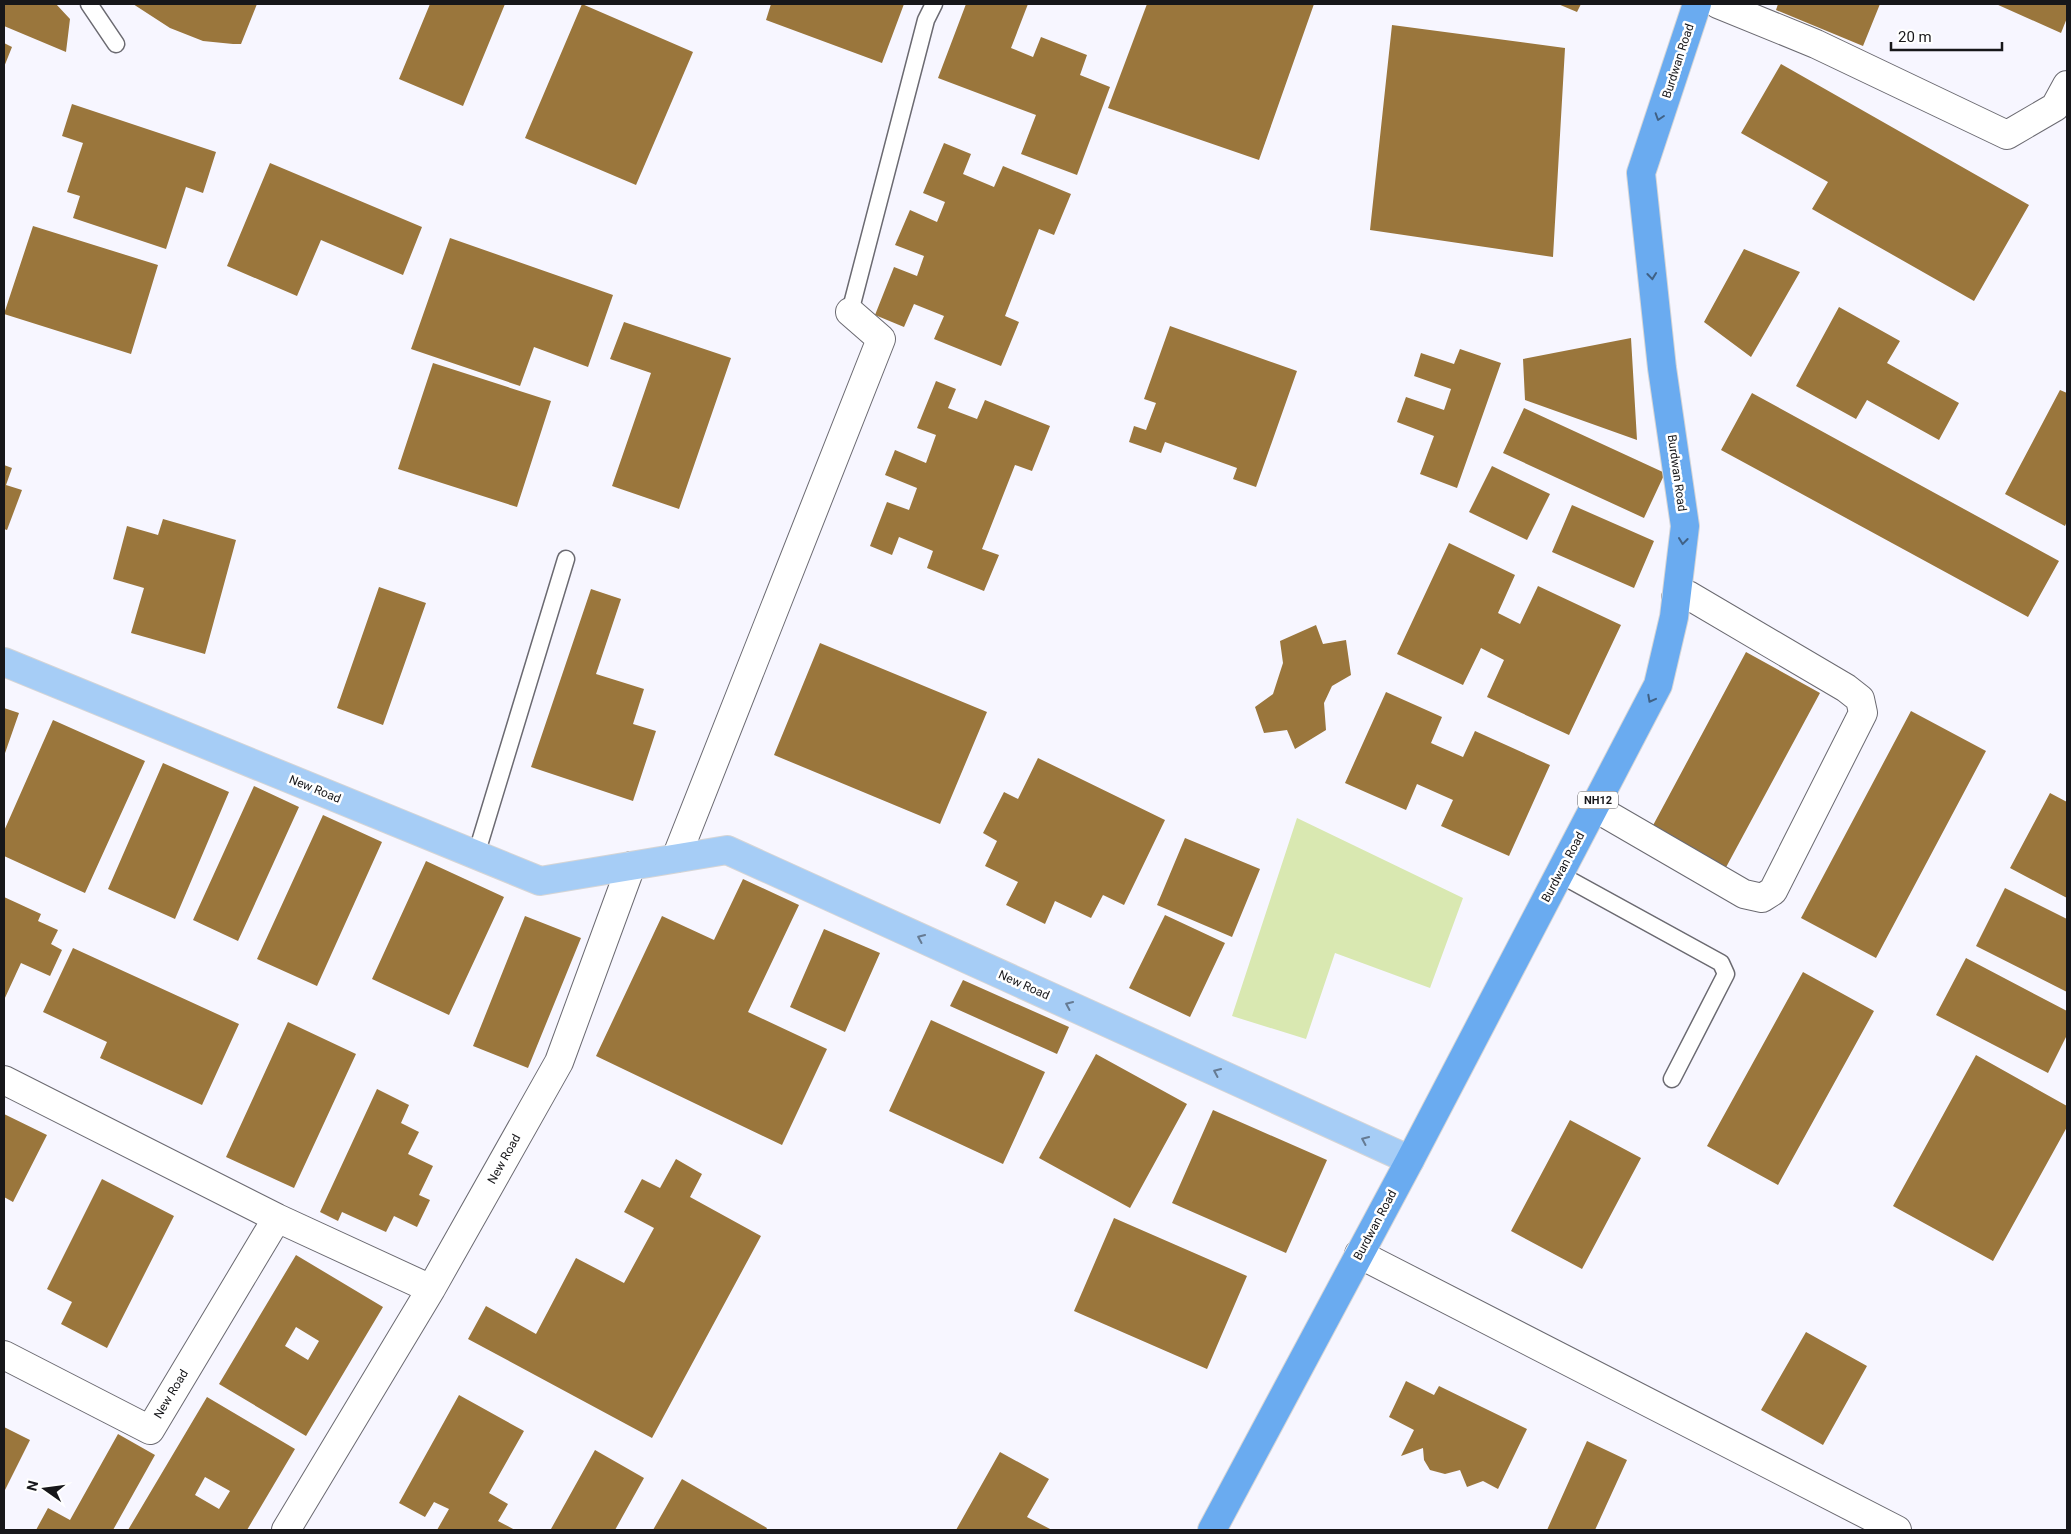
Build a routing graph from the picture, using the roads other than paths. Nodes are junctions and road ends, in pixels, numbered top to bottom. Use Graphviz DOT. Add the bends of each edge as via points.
graph roads {
  1 [pos="89,4"];
  2 [pos="934,4"];
  3 [pos="1697,4"];
  4 [pos="1718,4"];
  5 [pos="116,44"];
  6 [pos="2067,85"];
  7 [pos="850,312"];
  8 [pos="566,558"];
  9 [pos="1676,598"];
  10 [pos="4,662"];
  11 [pos="1594,807"];
  12 [pos="476,855"];
  13 [pos="676,858"];
  14 [pos="631,866"];
  15 [pos="1559,874"];
  16 [pos="1672,1079"];
  17 [pos="4,1080"];
  18 [pos="1410,1160"];
  19 [pos="277,1218"];
  20 [pos="1359,1254"];
  21 [pos="431,1289"];
  22 [pos="4,1355"];
  23 [pos="286,1530"];
  24 [pos="1212,1530"];
  25 [pos="1897,1530"];
  1 -- 5 [label="lane"];
  2 -- 7 [label="lane" via="926,20"];
  3 -- 9 [label="highway, Burdwan Road / NH12, one-way" via="1641,173 1662,368 1685,526"];
  4 -- 6 [label="street" via="1816,44 2007,135 2055,107"];
  7 -- 13 [label="street" via="881,338"];
  8 -- 12 [label="lane"];
  9 -- 11 [label="highway, Burdwan Road / NH12, one-way" via="1658,685"];
  9 -- 11 [label="street" via="1688,595 1846,688 1860,699 1863,713 1773,891 1762,898 1744,894"];
  10 -- 12 [label="main road, New Road"];
  11 -- 15 [label="highway, Burdwan Road / NH12"];
  12 -- 14 [label="main road, New Road" via="540,881"];
  13 -- 14 [label="main road, New Road"];
  18 -- 13 [label="main road, New Road, one-way" via="727,850"];
  14 -- 21 [label="street, New Road" via="558,1062"];
  15 -- 16 [label="lane" via="1722,963 1726,974"];
  15 -- 18 [label="highway, Burdwan Road / NH12"];
  17 -- 19 [label="street"];
  18 -- 20 [label="highway, Burdwan Road / NH12"];
  19 -- 21 [label="street"];
  19 -- 22 [label="street, New Road" via="150,1430"];
  20 -- 24 [label="highway, Burdwan Road / NH12"];
  20 -- 25 [label="street"];
  21 -- 23 [label="street, New Road"];
}
